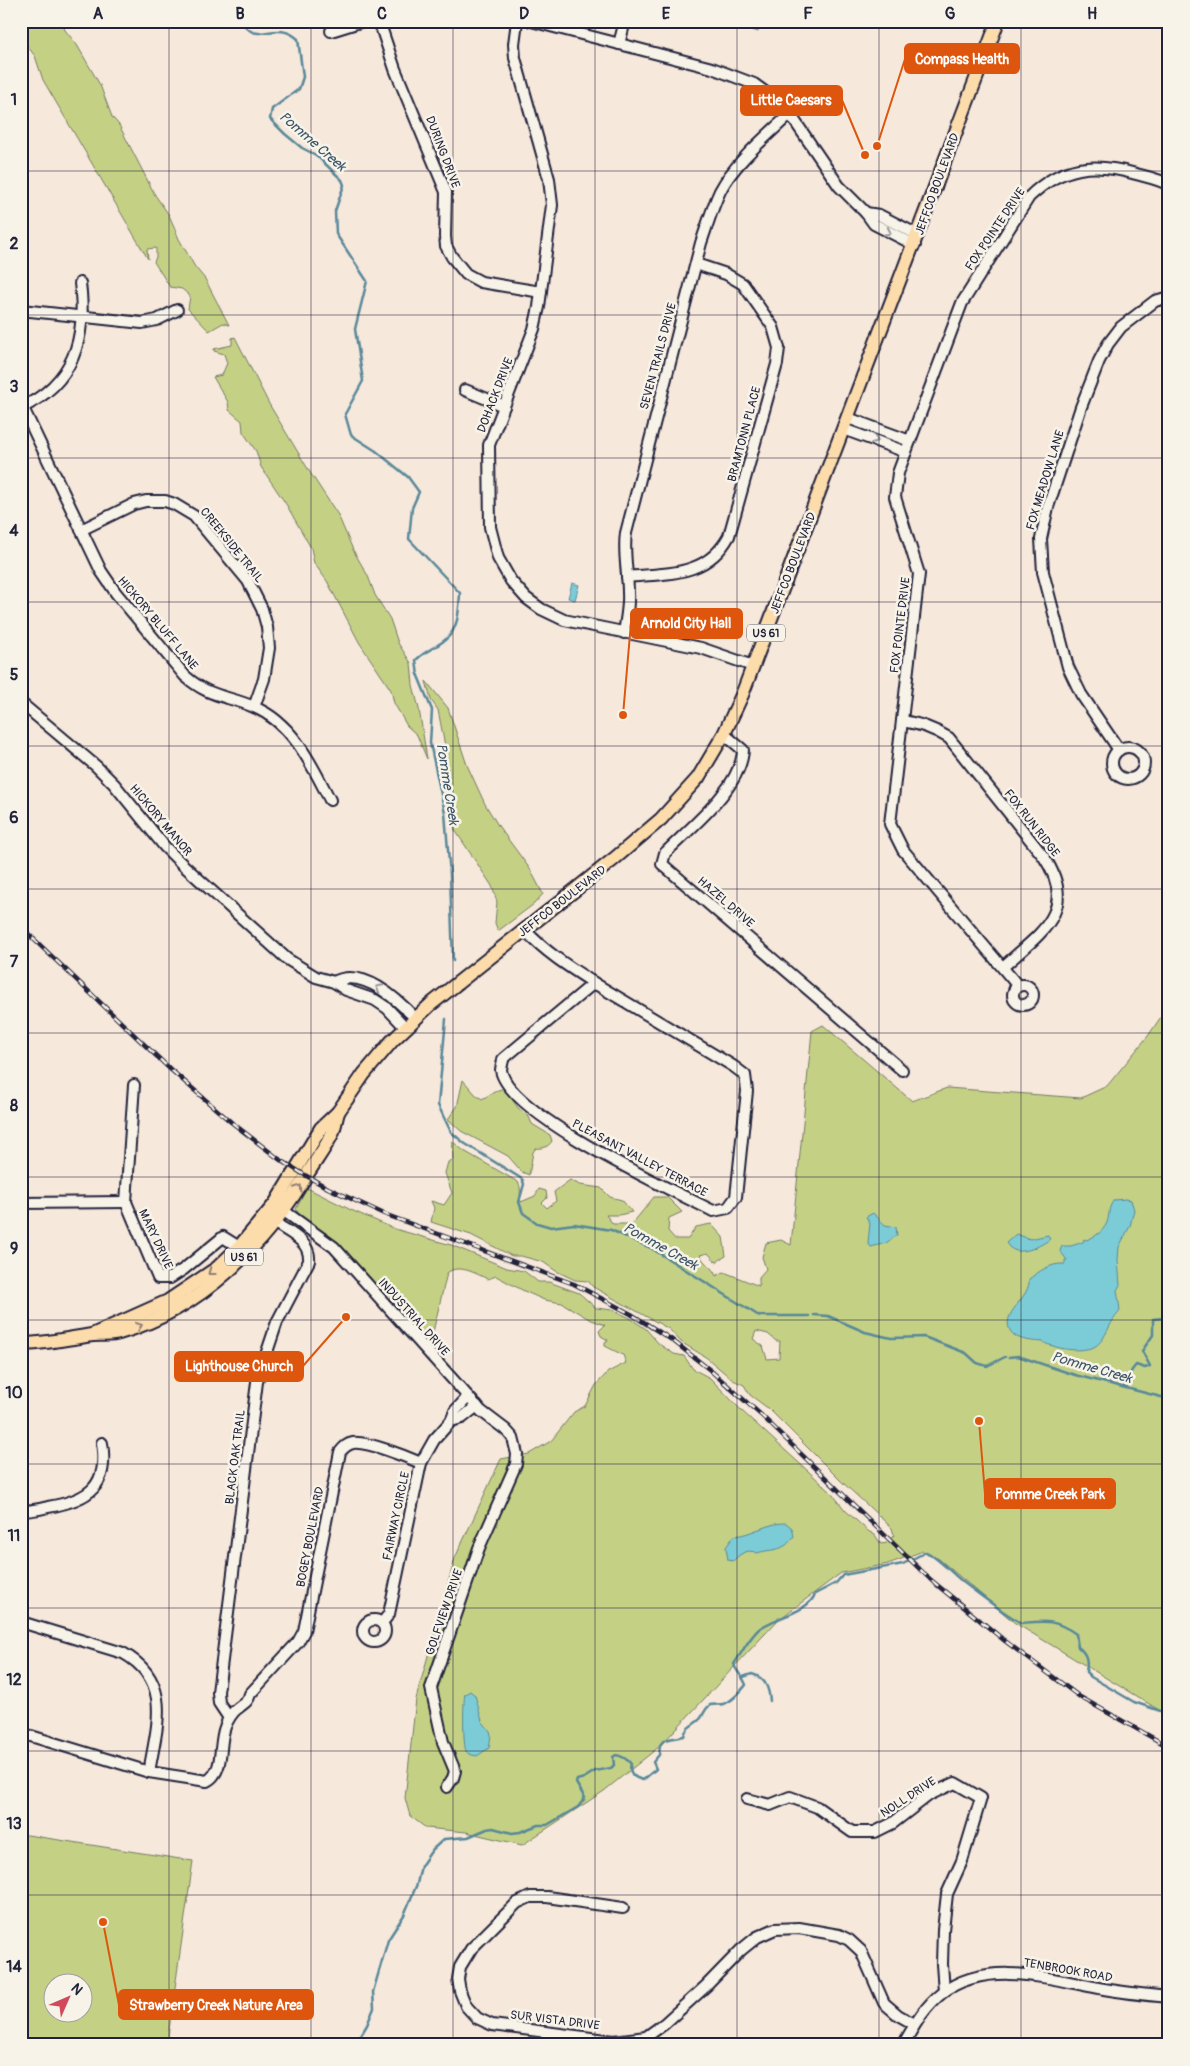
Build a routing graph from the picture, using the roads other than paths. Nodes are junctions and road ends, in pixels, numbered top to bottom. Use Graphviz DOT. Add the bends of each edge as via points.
graph roads {
  1 [pos="363,21"];
  2 [pos="379,21"];
  3 [pos="517,21"];
  4 [pos="531,21"];
  5 [pos="625,21"];
  6 [pos="998,21"];
  7 [pos="331,31"];
  8 [pos="619,44"];
  9 [pos="790,114"];
  10 [pos="1169,185"];
  11 [pos="916,240"];
  12 [pos="696,264"];
  13 [pos="80,284"];
  14 [pos="541,292"];
  15 [pos="1169,296"];
  16 [pos="21,310"];
  17 [pos="177,310"];
  18 [pos="82,317"];
  19 [pos="465,390"];
  20 [pos="504,406"];
  21 [pos="22,408"];
  22 [pos="846,423"];
  23 [pos="910,441"];
  24 [pos="906,452"];
  25 [pos="81,530"];
  26 [pos="627,577"];
  27 [pos="624,632"];
  28 [pos="754,666"];
  29 [pos="21,703"];
  30 [pos="254,707"];
  31 [pos="902,721"];
  32 [pos="724,734"];
  33 [pos="1119,750"];
  34 [pos="330,800"];
  35 [pos="525,930"];
  36 [pos="1003,967"];
  37 [pos="334,982"];
  38 [pos="594,984"];
  39 [pos="1018,986"];
  40 [pos="416,1019"];
  41 [pos="406,1028"];
  42 [pos="902,1070"];
  43 [pos="134,1085"];
  44 [pos="338,1112"];
  45 [pos="126,1202"];
  46 [pos="21,1203"];
  47 [pos="284,1211"];
  48 [pos="275,1223"];
  49 [pos="239,1247"];
  50 [pos="92,1335"];
  51 [pos="21,1344"];
  52 [pos="468,1397"];
  53 [pos="476,1406"];
  54 [pos="458,1408"];
  55 [pos="465,1416"];
  56 [pos="451,1421"];
  57 [pos="102,1443"];
  58 [pos="516,1448"];
  59 [pos="421,1463"];
  60 [pos="21,1510"];
  61 [pos="21,1622"];
  62 [pos="382,1623"];
  63 [pos="229,1718"];
  64 [pos="21,1733"];
  65 [pos="149,1772"];
  66 [pos="447,1787"];
  67 [pos="747,1799"];
  68 [pos="622,1908"];
  69 [pos="944,1992"];
  70 [pos="1169,1997"];
  71 [pos="914,2024"];
  72 [pos="903,2045"];
  1 -- 7 [label="street"];
  2 -- 14 [label="street, DURING DRIVE" via="395,69 446,192 445,236 452,257 466,274 481,282"];
  3 -- 14 [label="street, DOHACK DRIVE" via="515,58 552,192"];
  4 -- 8 [label="street"];
  5 -- 8 [label="street"];
  6 -- 11 [label="main road, JEFFCO BOULEVARD / US 61"];
  8 -- 9 [label="street" via="736,76 766,92"];
  9 -- 11 [label="street" via="839,186 866,213 879,215"];
  9 -- 12 [label="street, SEVEN TRAILS DRIVE" via="752,151 720,191"];
  10 -- 23 [label="street, FOX POINTE DRIVE" via="1130,172 1096,166 1075,169 1043,184 1030,197 962,303"];
  11 -- 22 [label="main road, JEFFCO BOULEVARD / US 61"];
  12 -- 26 [label="street, SEVEN TRAILS DRIVE" via="629,516 625,542"];
  12 -- 26 [label="street, BRAMTONN PLACE" via="736,278 748,290 777,337 777,364 724,546 712,559 694,568"];
  13 -- 18 [label="street"];
  14 -- 20 [label="street, DOHACK DRIVE" via="534,329"];
  15 -- 33 [label="street, FOX MEADOW LANE" via="1121,326 1099,361 1081,407 1041,536 1043,572 1068,667 1081,694"];
  16 -- 18 [label="street"];
  17 -- 18 [label="street" via="142,323"];
  18 -- 21 [label="street" via="78,345 63,374 48,391"];
  19 -- 20 [label="street"];
  20 -- 27 [label="street, DOHACK DRIVE" via="491,436 488,460 491,536 504,570 526,598 549,613 578,624"];
  21 -- 25 [label="street, HICKORY BLUFF LANE"];
  22 -- 23 [label="street"];
  22 -- 24 [label="street, one-way"];
  22 -- 28 [label="main road, JEFFCO BOULEVARD / US 61"];
  23 -- 24 [label="street, FOX POINTE DRIVE"];
  24 -- 31 [label="street, FOX POINTE DRIVE" via="898,473 895,497 919,574"];
  25 -- 30 [label="street, HICKORY BLUFF LANE" via="109,583 185,676 206,692"];
  25 -- 30 [label="street, CREEKSIDE TRAIL" via="146,501 165,501 194,516 248,581 262,608 269,648 264,678"];
  26 -- 27 [label="street, SEVEN TRAILS DRIVE" via="628,609"];
  27 -- 28 [label="street, DOHACK DRIVE" via="701,648"];
  28 -- 32 [label="main road, JEFFCO BOULEVARD / US 61"];
  29 -- 37 [label="street, HICKORY MANOR" via="96,766 182,864 282,955 306,972"];
  30 -- 34 [label="street, HICKORY BLUFF LANE" via="276,720 294,737"];
  31 -- 36 [label="street, FOX POINTE DRIVE" via="890,824 903,850"];
  31 -- 36 [label="street, FOX RUN RIDGE" via="928,726 949,738 1053,871 1058,898 1051,920 1043,932"];
  32 -- 35 [label="main road, JEFFCO BOULEVARD / US 61" via="698,778 661,819"];
  32 -- 42 [label="street, HAZEL DRIVE" via="743,750 743,760 728,790 665,854 662,864"];
  35 -- 38 [label="street, PLEASANT VALLEY TERRACE" via="553,956"];
  35 -- 40 [label="main road, JEFFCO BOULEVARD / US 61"];
  36 -- 39 [label="street, FOX POINTE DRIVE"];
  40 -- 37 [label="street, HICKORY MANOR, one-way" via="395,998 376,986 348,978"];
  37 -- 41 [label="street, HICKORY MANOR" via="385,1006"];
  38 -- 38 [label="street, PLEASANT VALLEY TERRACE" via="745,1076 747,1091 736,1197 728,1208 713,1211 583,1143 551,1124 509,1086 501,1070 504,1059"];
  40 -- 41 [label="main road, JEFFCO BOULEVARD / US 61"];
  41 -- 44 [label="main road, JEFFCO BOULEVARD / US 61" via="364,1074"];
  43 -- 45 [label="street, MARY DRIVE"];
  47 -- 44 [label="main road, JEFFCO BOULEVARD / US 61, one-way" via="332,1134"];
  44 -- 49 [label="main road, JEFFCO BOULEVARD / US 61" via="321,1128 275,1204"];
  45 -- 46 [label="street"];
  45 -- 49 [label="street, MARY DRIVE" via="158,1278 170,1278 223,1237"];
  47 -- 48 [label="main road, JEFFCO BOULEVARD / US 61"];
  47 -- 52 [label="street, INDUSTRIAL DRIVE" via="334,1247"];
  50 -- 48 [label="main road, JEFFCO BOULEVARD / US 61, one-way" via="117,1334 139,1326 198,1295 247,1255"];
  48 -- 63 [label="street, BLACK OAK TRAIL" via="307,1247 309,1261 277,1322 257,1382 218,1692"];
  49 -- 50 [label="main road, JEFFCO BOULEVARD / US 61, one-way" via="217,1268 168,1301"];
  50 -- 51 [label="main road, JEFFCO BOULEVARD / US 61"];
  52 -- 53 [label="street, INDUSTRIAL DRIVE"];
  52 -- 54 [label="street, FAIRWAY CIRCLE"];
  53 -- 55 [label="street, FAIRWAY CIRCLE"];
  53 -- 58 [label="street, INDUSTRIAL DRIVE" via="506,1430"];
  54 -- 55 [label="street"];
  54 -- 56 [label="street, FAIRWAY CIRCLE"];
  55 -- 56 [label="street, FAIRWAY CIRCLE"];
  56 -- 59 [label="street, FAIRWAY CIRCLE" via="434,1440"];
  57 -- 60 [label="street" via="105,1458 101,1477 90,1493 61,1505"];
  58 -- 66 [label="street, GOLFVIEW DRIVE" via="516,1464 479,1548 431,1688 443,1742 455,1771"];
  59 -- 62 [label="street, FAIRWAY CIRCLE" via="389,1614"];
  59 -- 63 [label="street, BOGEY BOULEVARD" via="356,1443 348,1444 340,1452 304,1631 298,1642 250,1694 244,1696"];
  61 -- 65 [label="street" via="123,1653 138,1661 153,1680 158,1694"];
  63 -- 65 [label="street, BOGEY BOULEVARD" via="222,1734 217,1772 213,1778 207,1781"];
  64 -- 65 [label="street"];
  67 -- 69 [label="street, NOLL DRIVE" via="770,1805 790,1797 817,1807 852,1832 875,1832 893,1823 929,1795 955,1783 981,1798 962,1861 947,1894 943,1930"];
  68 -- 71 [label="street, SUR VISTA DRIVE" via="547,1897 530,1897 517,1903 465,1956 458,1979 466,2006 477,2018 492,2025 614,2041 646,2037 757,1937 775,1929 799,1928 839,1935 849,1940 861,1951 884,2003"];
  69 -- 70 [label="street, TENBROOK ROAD" via="972,1980 1019,1974"];
  69 -- 71 [label="street, TENBROOK ROAD"];
  71 -- 72 [label="street, TENBROOK ROAD"];
}
